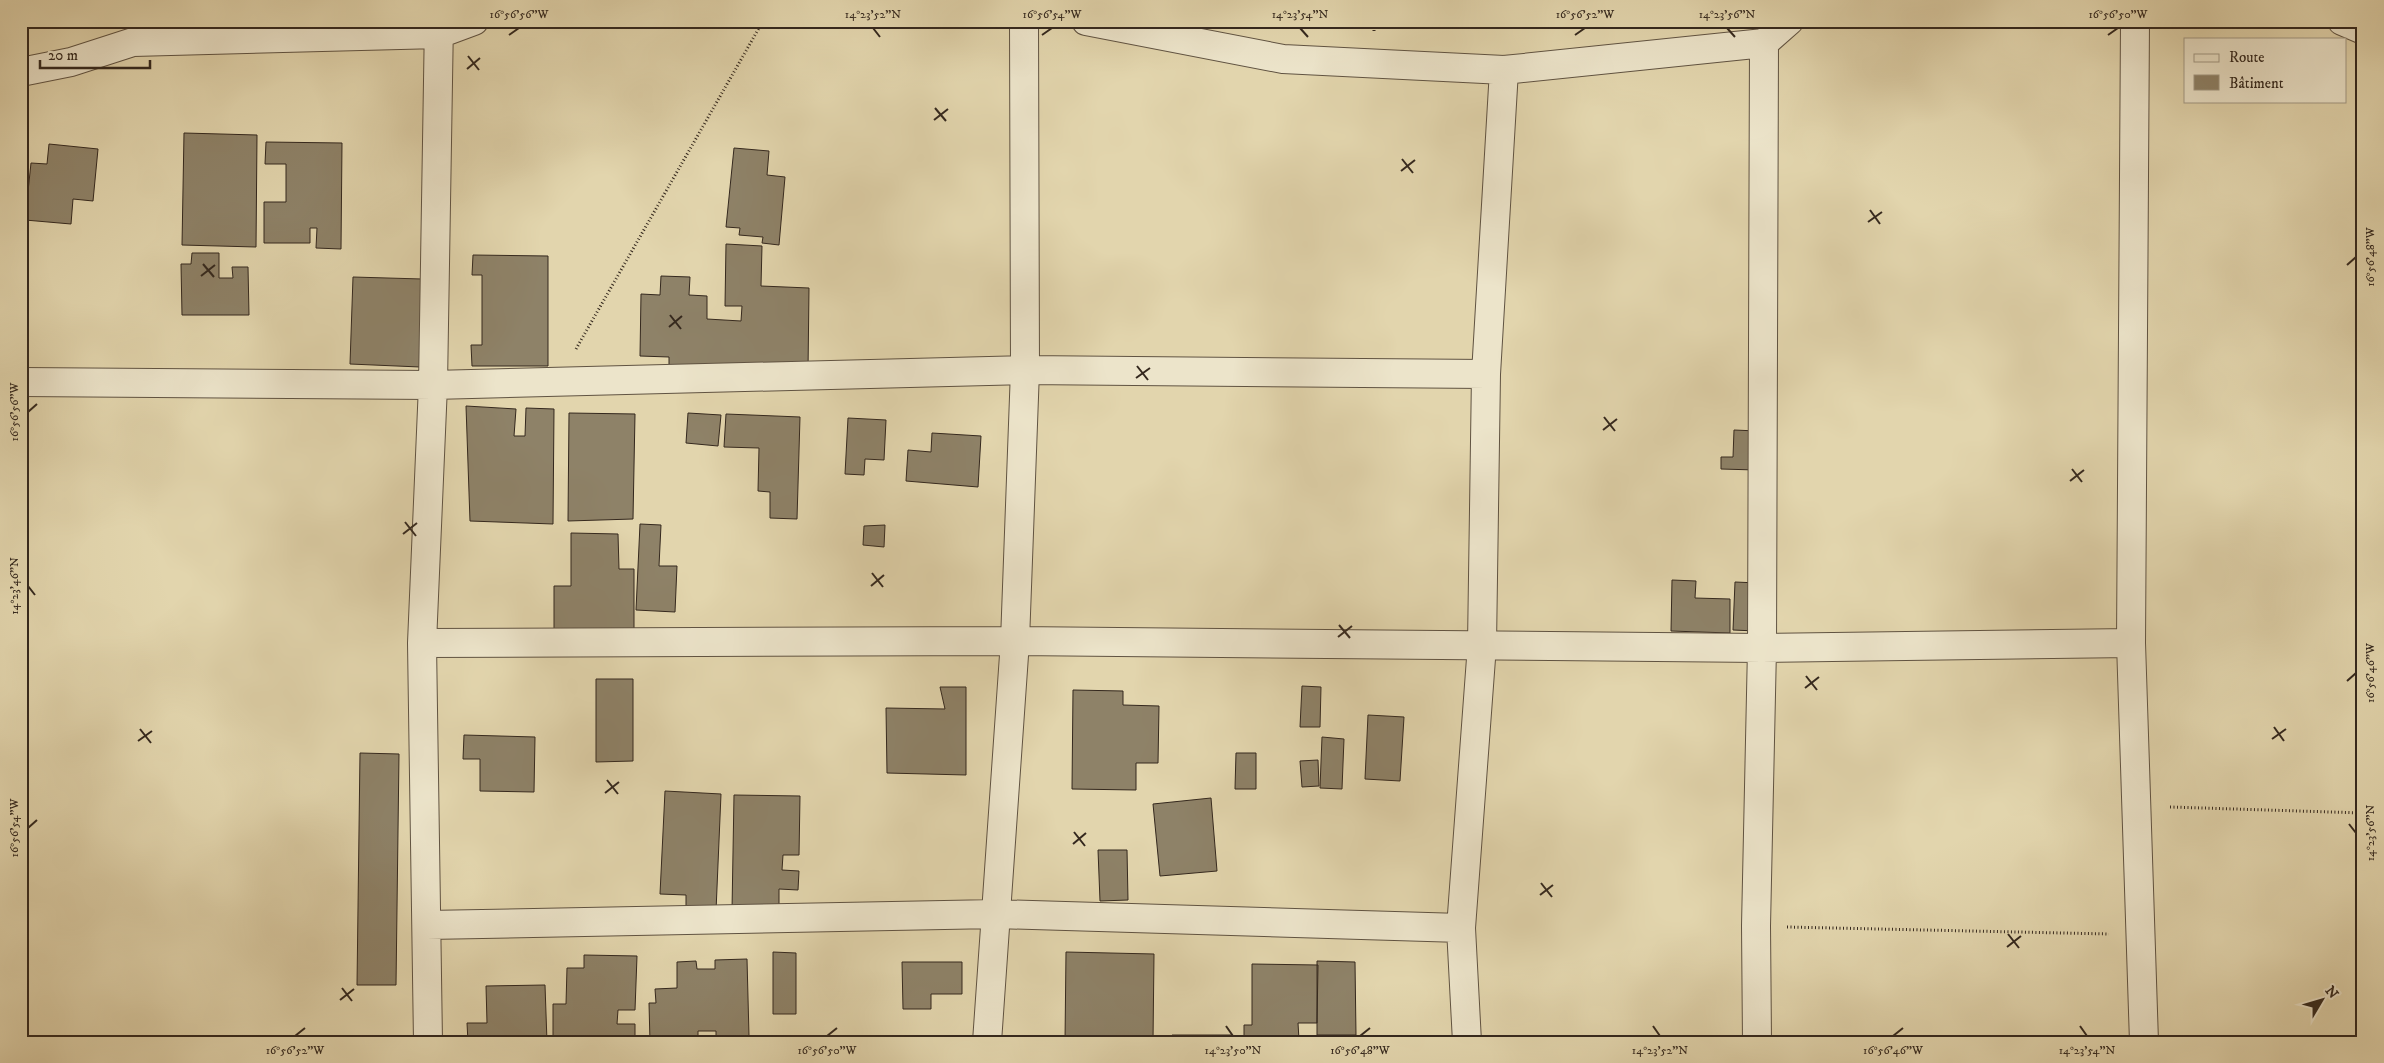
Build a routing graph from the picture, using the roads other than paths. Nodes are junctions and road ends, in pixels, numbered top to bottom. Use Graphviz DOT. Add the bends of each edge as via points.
graph roads {
  1 [pos="474,21"];
  2 [pos="1024,21"];
  3 [pos="1086,21"];
  4 [pos="1789,21"];
  5 [pos="2134,21"];
  6 [pos="2342,21"];
  7 [pos="440,27"];
  8 [pos="2363,30"];
  9 [pos="133,32"];
  10 [pos="1764,43"];
  11 [pos="1504,70"];
  12 [pos="21,72"];
  13 [pos="1025,370"];
  14 [pos="1486,374"];
  15 [pos="21,382"];
  16 [pos="433,385"];
  17 [pos="1015,641"];
  18 [pos="422,643"];
  19 [pos="2131,643"];
  20 [pos="1482,645"];
  21 [pos="1762,648"];
  22 [pos="996,914"];
  23 [pos="427,925"];
  24 [pos="1461,928"];
  25 [pos="428,1042"];
  26 [pos="987,1042"];
  27 [pos="1467,1042"];
  28 [pos="1757,1042"];
  29 [pos="2144,1042"];
  1 -- 7 [label="street"];
  2 -- 13 [label="street"];
  3 -- 11 [label="street" via="1283,58"];
  4 -- 10 [label="street"];
  5 -- 19 [label="street"];
  6 -- 8 [label="street"];
  7 -- 9 [label="street"];
  7 -- 16 [label="street"];
  9 -- 12 [label="street" via="71,62"];
  10 -- 11 [label="street"];
  10 -- 21 [label="street"];
  11 -- 14 [label="street"];
  13 -- 14 [label="street"];
  13 -- 16 [label="street"];
  13 -- 17 [label="street"];
  14 -- 20 [label="street"];
  15 -- 16 [label="street"];
  16 -- 18 [label="street"];
  17 -- 18 [label="street"];
  17 -- 20 [label="street"];
  17 -- 22 [label="street"];
  18 -- 23 [label="street"];
  19 -- 21 [label="street"];
  19 -- 29 [label="street"];
  20 -- 21 [label="street"];
  20 -- 24 [label="street"];
  21 -- 28 [label="street"];
  22 -- 23 [label="street"];
  22 -- 24 [label="street"];
  22 -- 26 [label="street"];
  23 -- 25 [label="street"];
  24 -- 27 [label="street"];
}
